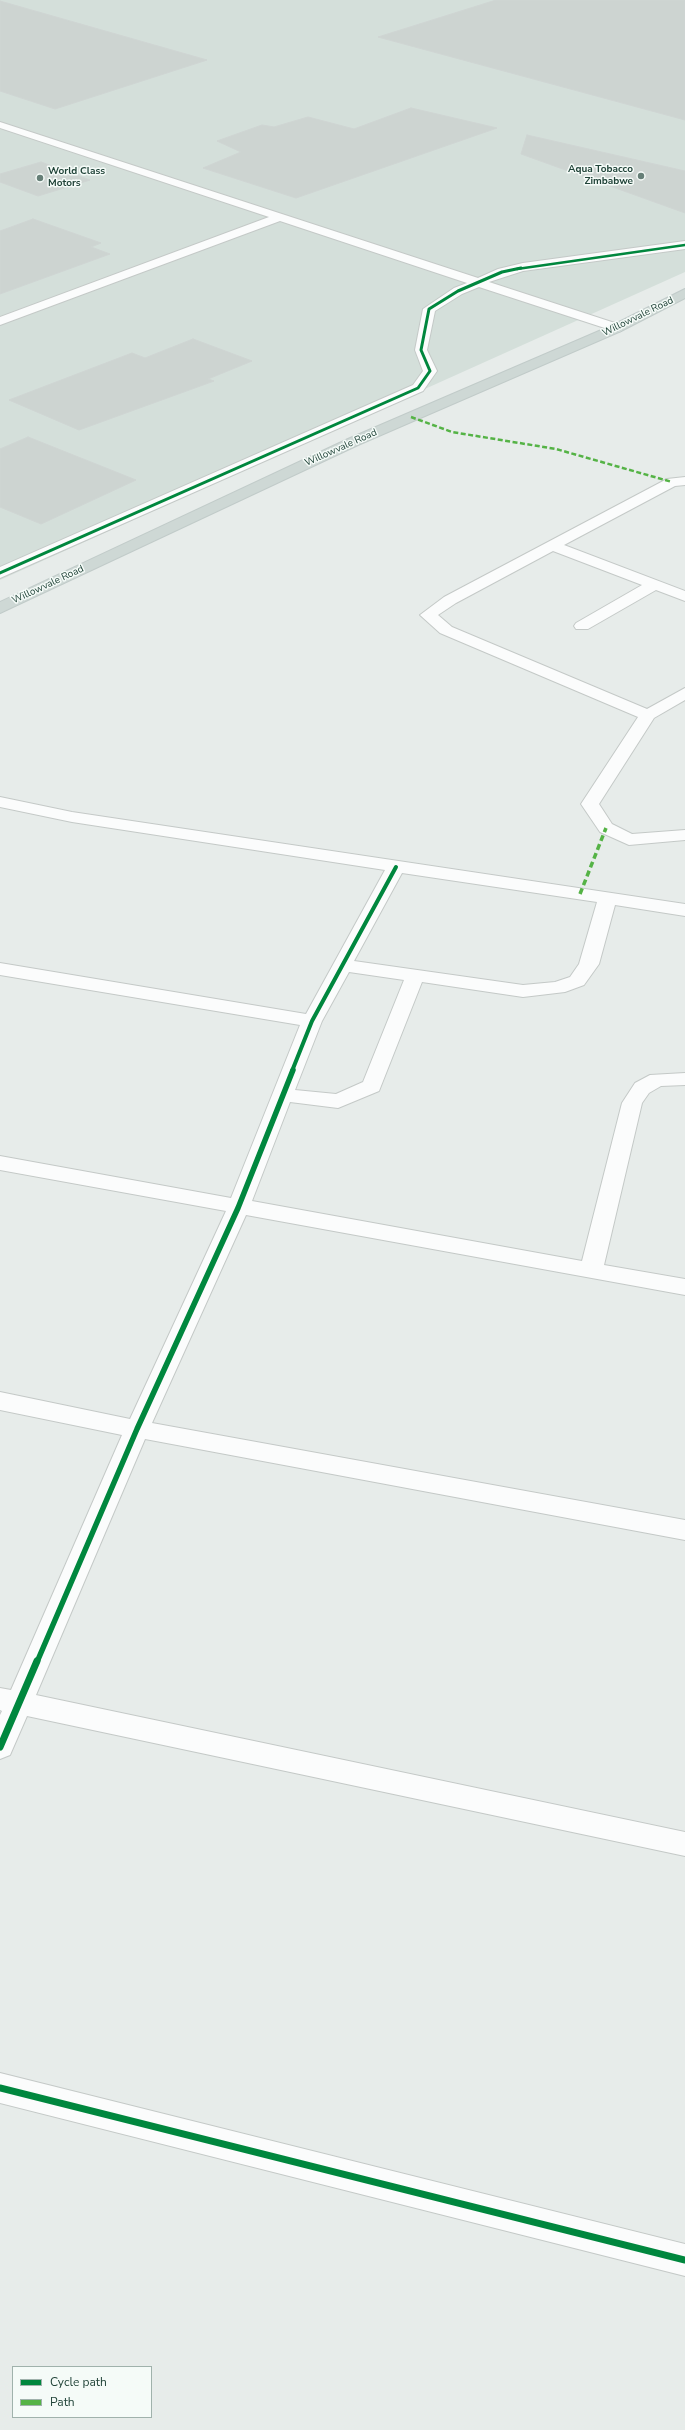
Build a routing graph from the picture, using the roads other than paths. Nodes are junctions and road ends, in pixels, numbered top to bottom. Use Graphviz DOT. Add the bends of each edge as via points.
graph roads {
  1 [pos="0,125"];
  2 [pos="278,218"];
  3 [pos="685,245"];
  4 [pos="476,282"];
  5 [pos="685,293"];
  6 [pos="0,321"];
  7 [pos="617,328"];
  8 [pos="685,481"];
  9 [pos="552,546"];
  10 [pos="0,573"];
  11 [pos="654,585"];
  12 [pos="685,596"];
  13 [pos="0,608"];
  14 [pos="582,626"];
  15 [pos="685,693"];
  16 [pos="648,715"];
  17 [pos="0,802"];
  18 [pos="685,835"];
  19 [pos="396,867"];
  20 [pos="608,898"];
  21 [pos="685,910"];
  22 [pos="343,965"];
  23 [pos="0,969"];
  24 [pos="415,976"];
  25 [pos="312,1021"];
  26 [pos="685,1079"];
  27 [pos="283,1095"];
  28 [pos="0,1163"];
  29 [pos="238,1208"];
  30 [pos="591,1271"];
  31 [pos="685,1287"];
  32 [pos="0,1401"];
  33 [pos="137,1429"];
  34 [pos="685,1530"];
  35 [pos="10,1702"];
  36 [pos="0,1747"];
  37 [pos="685,1844"];
  38 [pos="0,2088"];
  39 [pos="685,2260"];
  1 -- 2 [label="street"];
  2 -- 4 [label="street"];
  2 -- 6 [label="street"];
  3 -- 4 [label="street" via="523,267"];
  4 -- 7 [label="street"];
  4 -- 10 [label="street" via="428,309 421,350 430,371 418,388"];
  5 -- 7 [label="main road, Willowvale Road"];
  7 -- 13 [label="main road, Willowvale Road" via="354,442"];
  8 -- 9 [label="street" via="672,482"];
  9 -- 11 [label="street"];
  9 -- 16 [label="street" via="450,600 428,616 446,630"];
  11 -- 12 [label="street"];
  11 -- 14 [label="street"];
  15 -- 16 [label="street"];
  16 -- 18 [label="street" via="590,804 606,828 629,840"];
  17 -- 19 [label="street" via="72,817"];
  19 -- 20 [label="street"];
  19 -- 22 [label="street"];
  20 -- 21 [label="street"];
  20 -- 24 [label="street" via="589,964 577,981 558,988 523,991"];
  22 -- 24 [label="street"];
  22 -- 25 [label="street"];
  23 -- 25 [label="street"];
  24 -- 27 [label="street" via="372,1086 338,1101"];
  25 -- 27 [label="street"];
  26 -- 30 [label="street" via="657,1080 642,1088 632,1103"];
  27 -- 29 [label="street"];
  28 -- 29 [label="street"];
  29 -- 30 [label="street"];
  29 -- 33 [label="street"];
  30 -- 31 [label="street"];
  32 -- 33 [label="street"];
  33 -- 34 [label="street"];
  33 -- 35 [label="street"];
  35 -- 36 [label="street"];
  35 -- 37 [label="street"];
  38 -- 39 [label="street"];
}
